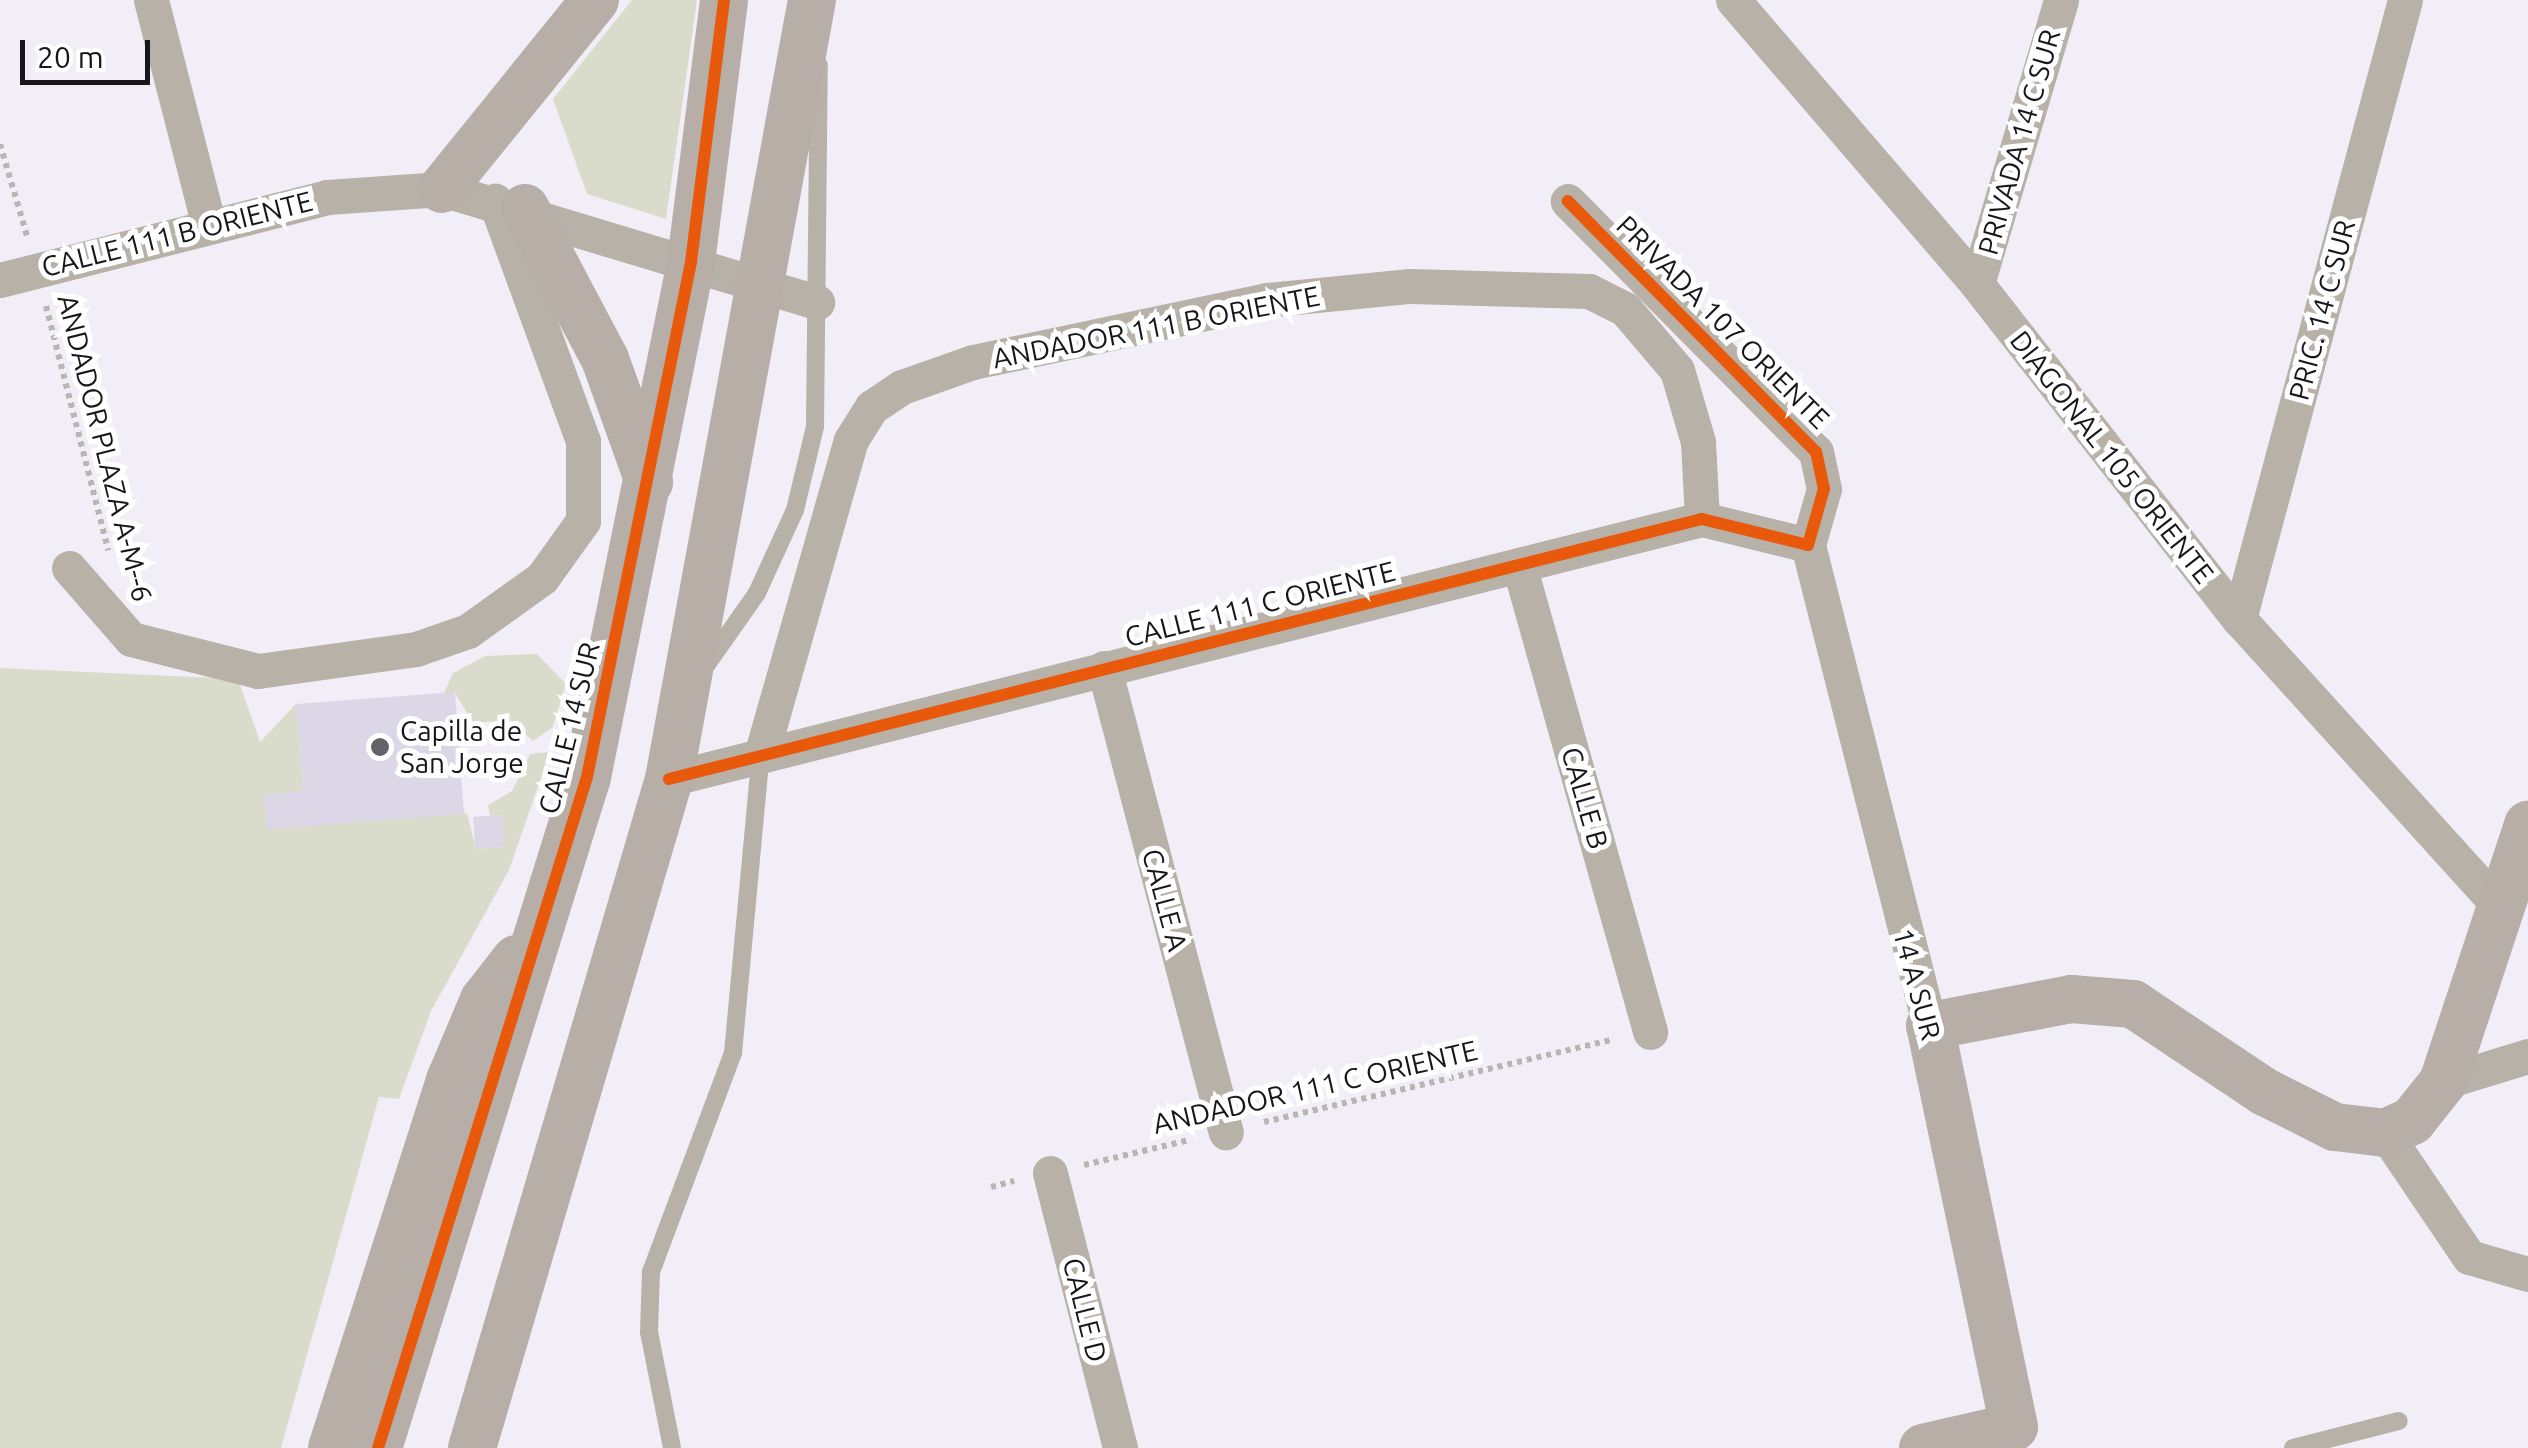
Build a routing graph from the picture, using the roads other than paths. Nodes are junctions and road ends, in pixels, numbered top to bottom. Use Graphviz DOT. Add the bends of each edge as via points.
graph roads {
  1 [pos="151,0"];
  2 [pos="595,0"];
  3 [pos="724,0"];
  4 [pos="812,0"];
  5 [pos="1733,0"];
  6 [pos="2061,0"];
  7 [pos="2406,0"];
  8 [pos="442,189"];
  9 [pos="1568,201"];
  10 [pos="510,205"];
  11 [pos="208,222"];
  12 [pos="690,262"];
  13 [pos="762,279"];
  14 [pos="0,280"];
  15 [pos="1977,284"];
  16 [pos="818,302"];
  17 [pos="650,486"];
  18 [pos="1702,519"];
  19 [pos="1808,545"];
  20 [pos="1520,565"];
  21 [pos="69,568"];
  22 [pos="2239,619"];
  23 [pos="1104,668"];
  24 [pos="688,692"];
  25 [pos="762,752"];
  26 [pos="668,779"];
  27 [pos="2528,825"];
  28 [pos="2500,907"];
  29 [pos="536,940"];
  30 [pos="1930,1026"];
  31 [pos="1650,1032"];
  32 [pos="2528,1056"];
  33 [pos="2443,1082"];
  34 [pos="1226,1132"];
  35 [pos="2385,1133"];
  36 [pos="1050,1173"];
  37 [pos="2528,1274"];
  38 [pos="488,1398"];
  39 [pos="2399,1422"];
  40 [pos="2020,1437"];
  41 [pos="332,1448"];
  42 [pos="378,1448"];
  43 [pos="472,1448"];
  44 [pos="486,1448"];
  45 [pos="672,1448"];
  46 [pos="1120,1448"];
  47 [pos="1923,1448"];
  48 [pos="2292,1448"];
  1 -- 11 [label="street"];
  2 -- 8 [label="main road"];
  3 -- 12 [label="main road, CALLE 14 SUR"];
  4 -- 13 [label="main road"];
  4 -- 16 [label="lane" via="822,97"];
  5 -- 15 [label="street, DIAGONAL 105 ORIENTE"];
  6 -- 15 [label="street, PRIVADA 14 C SUR"];
  7 -- 22 [label="street, PRIC. 14 C SUR"];
  8 -- 10 [label="street, CALLE 111 B ORIENTE"];
  8 -- 11 [label="street, CALLE 111 B ORIENTE" via="326,196"];
  9 -- 19 [label="street, PRIVADA 107 ORIENTE" via="1816,452 1824,489"];
  10 -- 12 [label="street, CALLE 111 B ORIENTE"];
  10 -- 17 [label="main road" via="605,359"];
  10 -- 21 [label="street" via="583,441 583,521 542,578 468,631 416,649 258,671 131,639"];
  11 -- 14 [label="street, CALLE 111 B ORIENTE"];
  12 -- 13 [label="street, CALLE 111 B ORIENTE"];
  12 -- 17 [label="main road, CALLE 14 SUR"];
  13 -- 16 [label="street, CALLE 111 B ORIENTE"];
  13 -- 24 [label="main road"];
  15 -- 22 [label="street, DIAGONAL 105 ORIENTE"];
  16 -- 24 [label="lane" via="815,427 795,510 757,593"];
  17 -- 29 [label="main road, CALLE 14 SUR" via="586,777"];
  18 -- 19 [label="street, CALLE 111 C ORIENTE"];
  18 -- 20 [label="street, CALLE 111 C ORIENTE"];
  18 -- 25 [label="street, ANDADOR 111 B ORIENTE" via="1698,442 1677,370 1625,309 1547,284 1267,300 973,362 872,407 850,440"];
  19 -- 30 [label="street, 14 A SUR"];
  20 -- 23 [label="street, CALLE 111 C ORIENTE"];
  20 -- 31 [label="street, CALLE B"];
  22 -- 28 [label="street, DIAGONAL 105 ORIENTE"];
  23 -- 25 [label="street, CALLE 111 C ORIENTE"];
  23 -- 34 [label="street, CALLE A"];
  24 -- 26 [label="main road"];
  25 -- 26 [label="street, CALLE 111 C ORIENTE"];
  25 -- 45 [label="lane" via="733,1053 651,1272 649,1332"];
  26 -- 38 [label="main road"];
  27 -- 28 [label="main road"];
  28 -- 33 [label="main road"];
  29 -- 41 [label="main road" via="484,1000 451,1078"];
  29 -- 42 [label="main road, CALLE 14 SUR"];
  30 -- 35 [label="main road" via="2071,999 2133,1004 2265,1092 2335,1127"];
  30 -- 40 [label="main road, 14 A SUR"];
  32 -- 33 [label="street"];
  33 -- 35 [label="main road" via="2412,1121"];
  35 -- 37 [label="street" via="2469,1257"];
  36 -- 46 [label="street, CALLE D"];
  38 -- 43 [label="main road"];
  38 -- 44 [label="main road"];
  39 -- 48 [label="lane"];
  40 -- 47 [label="main road"];
}
